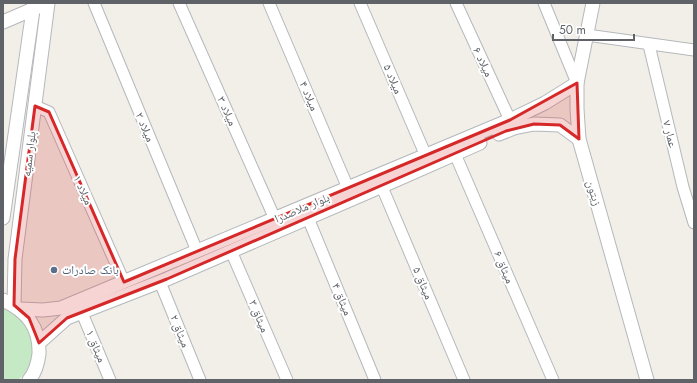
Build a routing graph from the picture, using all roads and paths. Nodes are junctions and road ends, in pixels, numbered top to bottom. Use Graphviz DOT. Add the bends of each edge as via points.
graph roads {
  1 [pos="47,3"];
  2 [pos="94,3"];
  3 [pos="179,3"];
  4 [pos="269,3"];
  5 [pos="360,3"];
  6 [pos="456,3"];
  7 [pos="544,3"];
  8 [pos="593,3"];
  9 [pos="33,6"];
  10 [pos="3,22"];
  11 [pos="587,35"];
  12 [pos="649,45"];
  13 [pos="694,50"];
  14 [pos="578,83"];
  15 [pos="35,106"];
  16 [pos="512,124"];
  17 [pos="579,138"];
  18 [pos="454,149"];
  19 [pos="426,156"];
  20 [pos="380,181"];
  21 [pos="348,188"];
  22 [pos="306,213"];
  23 [pos="3,218"];
  24 [pos="275,219"];
  25 [pos="694,223"];
  26 [pos="226,239"];
  27 [pos="197,251"];
  28 [pos="231,252"];
  29 [pos="155,269"];
  30 [pos="124,282"];
  31 [pos="160,282"];
  32 [pos="12,305"];
  33 [pos="65,313"];
  34 [pos="82,313"];
  35 [pos="39,343"];
  36 [pos="30,380"];
  37 [pos="110,380"];
  38 [pos="200,380"];
  39 [pos="287,380"];
  40 [pos="375,380"];
  41 [pos="464,380"];
  42 [pos="553,380"];
  43 [pos="647,380"];
  1 -- 9 [label="street"];
  1 -- 15 [label="street, بلوار سمیه"];
  2 -- 27 [label="street, میلاد ۲"];
  3 -- 24 [label="street, میلاد ۳"];
  4 -- 21 [label="street, میلاد ۴"];
  5 -- 19 [label="street, میلاد ۵"];
  6 -- 16 [label="street, میلاد ۶"];
  7 -- 14 [label="street"];
  8 -- 11 [label="street, زیتون"];
  9 -- 10 [label="street"];
  9 -- 23 [label="street, بلوار سمیه"];
  11 -- 12 [label="street"];
  11 -- 14 [label="street, زیتون"];
  12 -- 13 [label="street"];
  12 -- 25 [label="street, عمار ۷"];
  14 -- 16 [label="street, بلوار ملاصدرا"];
  14 -- 17 [label="street, زیتون"];
  15 -- 30 [label="street, میلاد ۱" via="49,112"];
  15 -- 32 [label="street, بلوار سمیه" via="15,259"];
  16 -- 17 [label="street, بلوار ملاصدرا" via="560,124"];
  16 -- 18 [label="street, بلوار ملاصدرا"];
  17 -- 43 [label="street, زیتون"];
  18 -- 19 [label="street, بلوار ملاصدرا"];
  18 -- 20 [label="street, بلوار ملاصدرا"];
  18 -- 42 [label="street, میثاق ۶"];
  19 -- 20 [label="street, بلوار ملاصدرا"];
  20 -- 21 [label="street, بلوار ملاصدرا"];
  20 -- 22 [label="street, بلوار ملاصدرا"];
  20 -- 41 [label="street, میثاق ۵"];
  21 -- 22 [label="street, بلوار ملاصدرا"];
  22 -- 24 [label="street, بلوار ملاصدرا"];
  22 -- 28 [label="street, بلوار ملاصدرا"];
  22 -- 40 [label="street, میثاق ۴"];
  24 -- 26 [label="street, بلوار ملاصدرا"];
  26 -- 27 [label="street, بلوار ملاصدرا"];
  26 -- 28 [label="street"];
  27 -- 29 [label="street, بلوار ملاصدرا"];
  28 -- 31 [label="street, بلوار ملاصدرا"];
  28 -- 39 [label="street, میثاق ۳"];
  29 -- 30 [label="street, بلوار ملاصدرا"];
  29 -- 31 [label="street"];
  30 -- 33 [label="street, بلوار ملاصدرا"];
  31 -- 34 [label="street, بلوار ملاصدرا"];
  31 -- 38 [label="street, میثاق ۲"];
  32 -- 33 [label="street, بلوار ملاصدرا"];
  32 -- 35 [label="street" via="29,318 36,330"];
  33 -- 34 [label="street, بلوار ملاصدرا"];
  33 -- 35 [label="street, بلوار ملاصدرا"];
  34 -- 37 [label="street, میثاق ۱"];
  35 -- 36 [label="street" via="38,361"];
}
